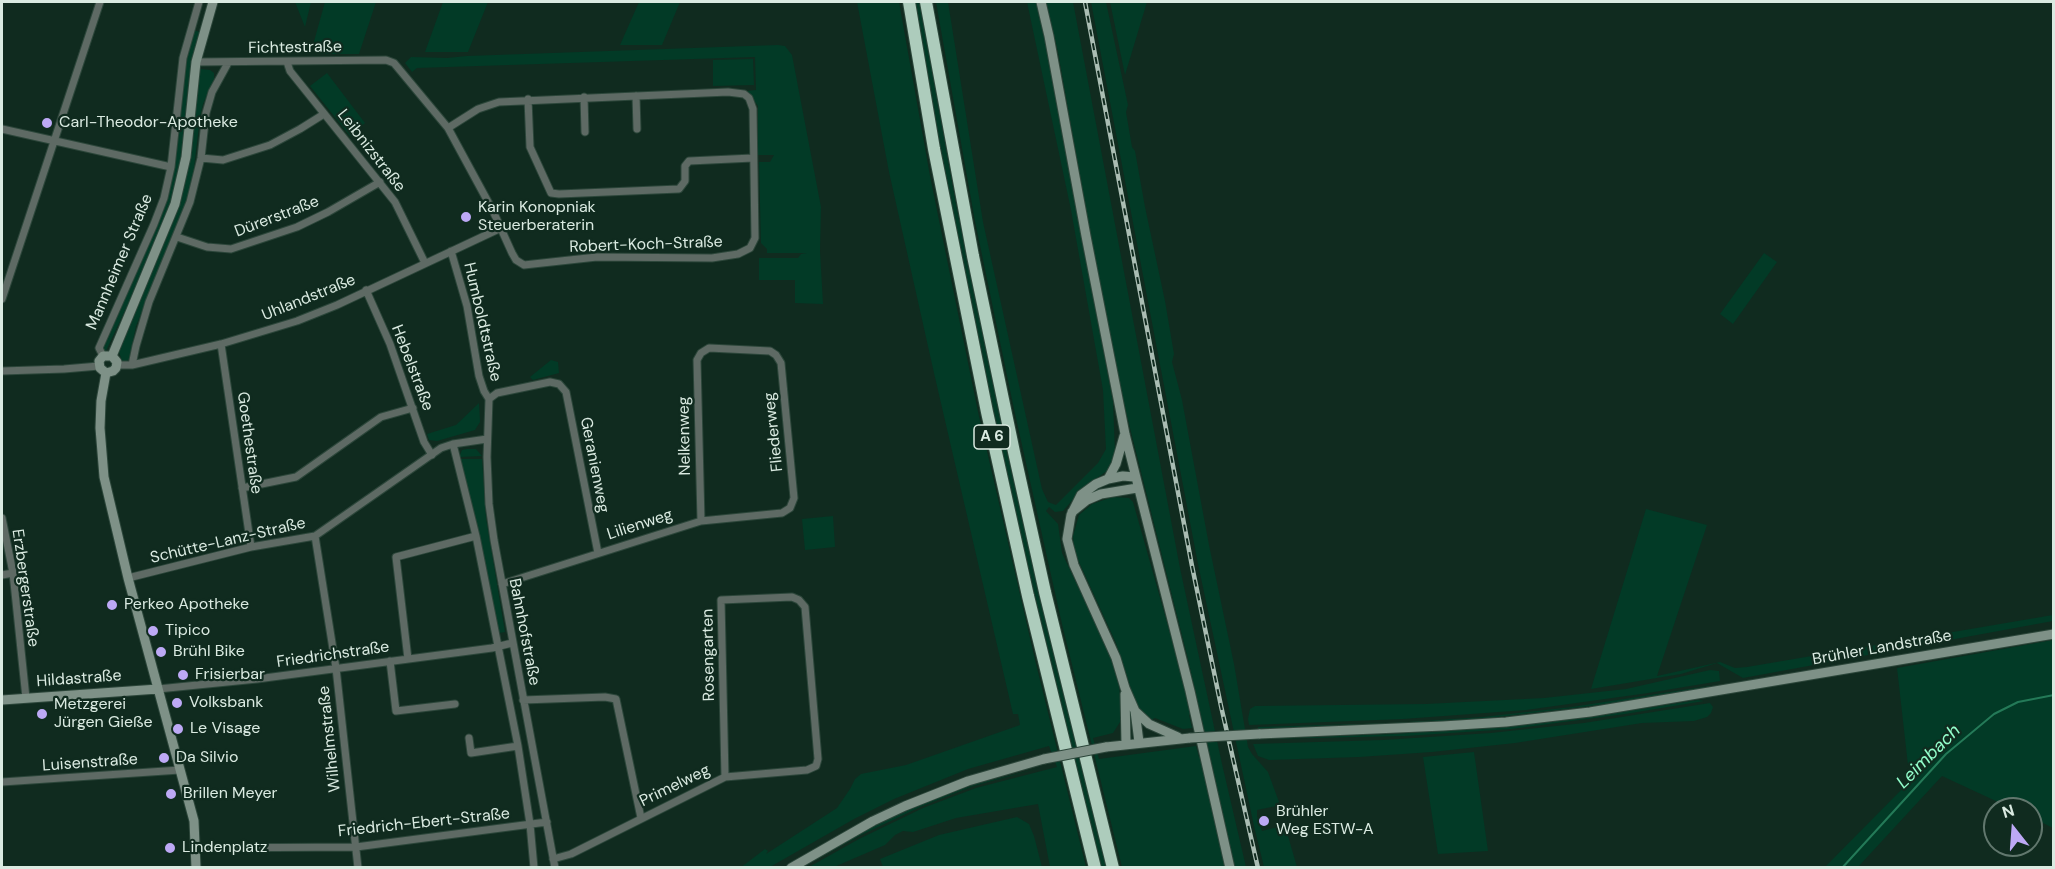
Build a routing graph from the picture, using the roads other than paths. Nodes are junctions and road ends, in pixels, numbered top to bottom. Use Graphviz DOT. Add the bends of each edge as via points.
graph roads {
  1 [pos="100,2"];
  2 [pos="199,2"];
  3 [pos="213,2"];
  4 [pos="909,2"];
  5 [pos="926,2"];
  6 [pos="1041,2"];
  7 [pos="196,62"];
  8 [pos="287,62"];
  9 [pos="228,63"];
  10 [pos="636,96"];
  11 [pos="584,98"];
  12 [pos="528,99"];
  13 [pos="324,114"];
  14 [pos="448,128"];
  15 [pos="2,129"];
  16 [pos="637,129"];
  17 [pos="585,132"];
  18 [pos="53,141"];
  19 [pos="201,158"];
  20 [pos="753,158"];
  21 [pos="171,168"];
  22 [pos="380,182"];
  23 [pos="501,228"];
  24 [pos="177,237"];
  25 [pos="451,251"];
  26 [pos="425,263"];
  27 [pos="366,290"];
  28 [pos="2,299"];
  29 [pos="221,344"];
  30 [pos="776,355"];
  31 [pos="111,359"];
  32 [pos="132,365"];
  33 [pos="102,369"];
  34 [pos="2,371"];
  35 [pos="489,399"];
  36 [pos="413,408"];
  37 [pos="1125,434"];
  38 [pos="487,439"];
  39 [pos="453,444"];
  40 [pos="432,454"];
  41 [pos="1134,477"];
  42 [pos="1108,479"];
  43 [pos="242,488"];
  44 [pos="1137,488"];
  45 [pos="790,508"];
  46 [pos="1072,512"];
  47 [pos="2,518"];
  48 [pos="701,520"];
  49 [pos="315,536"];
  50 [pos="476,536"];
  51 [pos="251,547"];
  52 [pos="598,553"];
  53 [pos="13,573"];
  54 [pos="2,575"];
  55 [pos="128,578"];
  56 [pos="502,584"];
  57 [pos="2054,634"];
  58 [pos="512,643"];
  59 [pos="498,647"];
  60 [pos="408,659"];
  61 [pos="390,661"];
  62 [pos="336,668"];
  63 [pos="1125,688"];
  64 [pos="158,689"];
  65 [pos="26,698"];
  66 [pos="2,700"];
  67 [pos="523,700"];
  68 [pos="455,704"];
  69 [pos="1135,711"];
  70 [pos="469,738"];
  71 [pos="1185,738"];
  72 [pos="1139,742"];
  73 [pos="1126,744"];
  74 [pos="518,746"];
  75 [pos="816,766"];
  76 [pos="180,770"];
  77 [pos="725,777"];
  78 [pos="2,782"];
  79 [pos="640,818"];
  80 [pos="547,822"];
  81 [pos="530,824"];
  82 [pos="356,847"];
  83 [pos="195,848"];
  84 [pos="553,858"];
  85 [pos="196,867"];
  86 [pos="358,867"];
  87 [pos="534,867"];
  88 [pos="555,867"];
  89 [pos="791,867"];
  90 [pos="1095,867"];
  91 [pos="1113,867"];
  92 [pos="1230,867"];
  1 -- 18 [label="street"];
  2 -- 21 [label="street, Mannheimer Straße" via="183,58"];
  3 -- 7 [label="main road, Mannheimer Straße"];
  4 -- 90 [label="highway, A 6" via="987,412"];
  5 -- 91 [label="highway, A 6" via="968,234 1009,429"];
  6 -- 37 [label="main road"];
  7 -- 9 [label="street, Fichtestraße"];
  7 -- 31 [label="main road, Mannheimer Straße" via="186,157 175,204"];
  8 -- 9 [label="street, Fichtestraße"];
  8 -- 13 [label="street, Leibnizstraße"];
  8 -- 14 [label="street, Fichtestraße" via="394,63"];
  9 -- 19 [label="street" via="206,113"];
  10 -- 11 [label="street"];
  10 -- 16 [label="street"];
  10 -- 20 [label="street" via="744,94 752,103"];
  11 -- 12 [label="street"];
  11 -- 17 [label="street"];
  12 -- 14 [label="street" via="488,105"];
  12 -- 20 [label="street" via="530,147 551,193 680,189 689,161"];
  13 -- 19 [label="street" via="270,145 223,160"];
  13 -- 22 [label="street, Leibnizstraße"];
  14 -- 23 [label="street"];
  15 -- 18 [label="street"];
  18 -- 21 [label="street"];
  18 -- 28 [label="street"];
  19 -- 24 [label="street"];
  20 -- 23 [label="street, Robert-Koch-Straße" via="755,238 750,248 738,254 712,258 597,257 524,265 516,260"];
  21 -- 31 [label="street, Mannheimer Straße" via="154,224 99,348"];
  22 -- 24 [label="street, Dürerstraße" via="297,227 231,249 207,247"];
  22 -- 26 [label="street, Leibnizstraße" via="395,202"];
  23 -- 25 [label="street, Uhlandstraße"];
  24 -- 32 [label="street" via="149,302"];
  25 -- 26 [label="street, Uhlandstraße"];
  25 -- 35 [label="street, Humboldtstraße" via="467,306 479,376"];
  26 -- 27 [label="street, Uhlandstraße"];
  27 -- 29 [label="street, Uhlandstraße" via="297,321"];
  27 -- 36 [label="street, Hebelstraße"];
  29 -- 32 [label="street, Uhlandstraße"];
  29 -- 43 [label="street, Goethestraße"];
  30 -- 45 [label="street, Fliederweg" via="781,365 794,498"];
  30 -- 48 [label="street, Nelkenweg" via="770,351 709,348 697,360"];
  31 -- 32 [label="street, Uhlandstraße"];
  31 -- 33 [label="main road, Mannheimer Straße" via="99,361"];
  31 -- 33 [label="main road" via="113,371"];
  33 -- 34 [label="street"];
  33 -- 55 [label="main road, Mannheimer Straße" via="101,455"];
  35 -- 38 [label="street, Bahnhofstraße"];
  35 -- 52 [label="street, Geranienweg" via="497,393 549,382 560,384 566,392"];
  36 -- 40 [label="street, Hebelstraße"];
  36 -- 43 [label="street" via="381,417 296,477"];
  37 -- 41 [label="main road"];
  37 -- 42 [label="main road"];
  38 -- 39 [label="street, Schütte-Lanz-Straße"];
  38 -- 56 [label="street, Bahnhofstraße" via="489,504"];
  39 -- 40 [label="street, Schütte-Lanz-Straße"];
  39 -- 50 [label="street, Bahnhofstraße"];
  40 -- 49 [label="street, Schütte-Lanz-Straße"];
  41 -- 42 [label="main road"];
  41 -- 44 [label="main road"];
  42 -- 46 [label="main road" via="1088,489"];
  43 -- 51 [label="street, Goethestraße"];
  44 -- 46 [label="main road" via="1101,494"];
  44 -- 92 [label="main road" via="1190,691"];
  45 -- 48 [label="street, Lilienweg" via="782,513"];
  46 -- 63 [label="main road" via="1068,548 1112,646"];
  47 -- 53 [label="street, Erzbergerstraße"];
  48 -- 52 [label="street, Lilienweg"];
  49 -- 51 [label="street, Schütte-Lanz-Straße"];
  49 -- 62 [label="street, Wilhelmstraße"];
  50 -- 59 [label="street, Bahnhofstraße"];
  50 -- 60 [label="street" via="396,557"];
  51 -- 55 [label="street, Schütte-Lanz-Straße"];
  52 -- 56 [label="street, Lilienweg"];
  53 -- 54 [label="street"];
  53 -- 65 [label="street, Erzbergerstraße"];
  55 -- 64 [label="main road, Mannheimer Straße"];
  56 -- 58 [label="street, Bahnhofstraße"];
  57 -- 71 [label="main road, Brühler Landstraße, bridge" via="1590,712 1411,729"];
  58 -- 59 [label="street, Friedrichstraße"];
  58 -- 67 [label="street, Bahnhofstraße"];
  59 -- 60 [label="street, Friedrichstraße"];
  59 -- 74 [label="street, Bahnhofstraße"];
  60 -- 61 [label="street, Friedrichstraße"];
  61 -- 62 [label="street, Friedrichstraße"];
  61 -- 68 [label="street" via="396,711"];
  62 -- 64 [label="street, Friedrichstraße"];
  62 -- 82 [label="street, Wilhelmstraße"];
  63 -- 69 [label="main road"];
  63 -- 73 [label="main road"];
  64 -- 65 [label="main road, Hildastraße"];
  64 -- 76 [label="main road, Mannheimer Straße"];
  65 -- 66 [label="main road, Hildastraße"];
  67 -- 79 [label="street" via="616,699"];
  67 -- 80 [label="street, Bahnhofstraße"];
  69 -- 71 [label="main road" via="1149,724"];
  69 -- 72 [label="main road"];
  70 -- 74 [label="street" via="471,753"];
  71 -- 72 [label="main road, Brühler Landstraße"];
  72 -- 73 [label="main road, Brühler Landstraße"];
  73 -- 89 [label="main road, Brühler Landstraße, bridge" via="1044,759 968,781 873,821"];
  74 -- 81 [label="street, Bahnhofstraße"];
  75 -- 77 [label="street, Primelweg"];
  75 -- 77 [label="street, Rosengarten" via="805,607 792,597 722,600"];
  76 -- 78 [label="street, Luisenstraße"];
  76 -- 83 [label="main road, Mannheimer Straße" via="194,821"];
  77 -- 79 [label="street, Primelweg"];
  79 -- 84 [label="street, Primelweg" via="570,854"];
  80 -- 81 [label="street, Friedrich-Ebert-Straße"];
  80 -- 84 [label="street, Bahnhofstraße"];
  81 -- 82 [label="street, Friedrich-Ebert-Straße"];
  81 -- 87 [label="street, Bahnhofstraße"];
  82 -- 83 [label="street, Friedrich-Ebert-Straße"];
  82 -- 86 [label="street, Wilhelmstraße"];
  83 -- 85 [label="main road, Mannheimer Straße"];
  84 -- 88 [label="street, Bahnhofstraße"];
}
